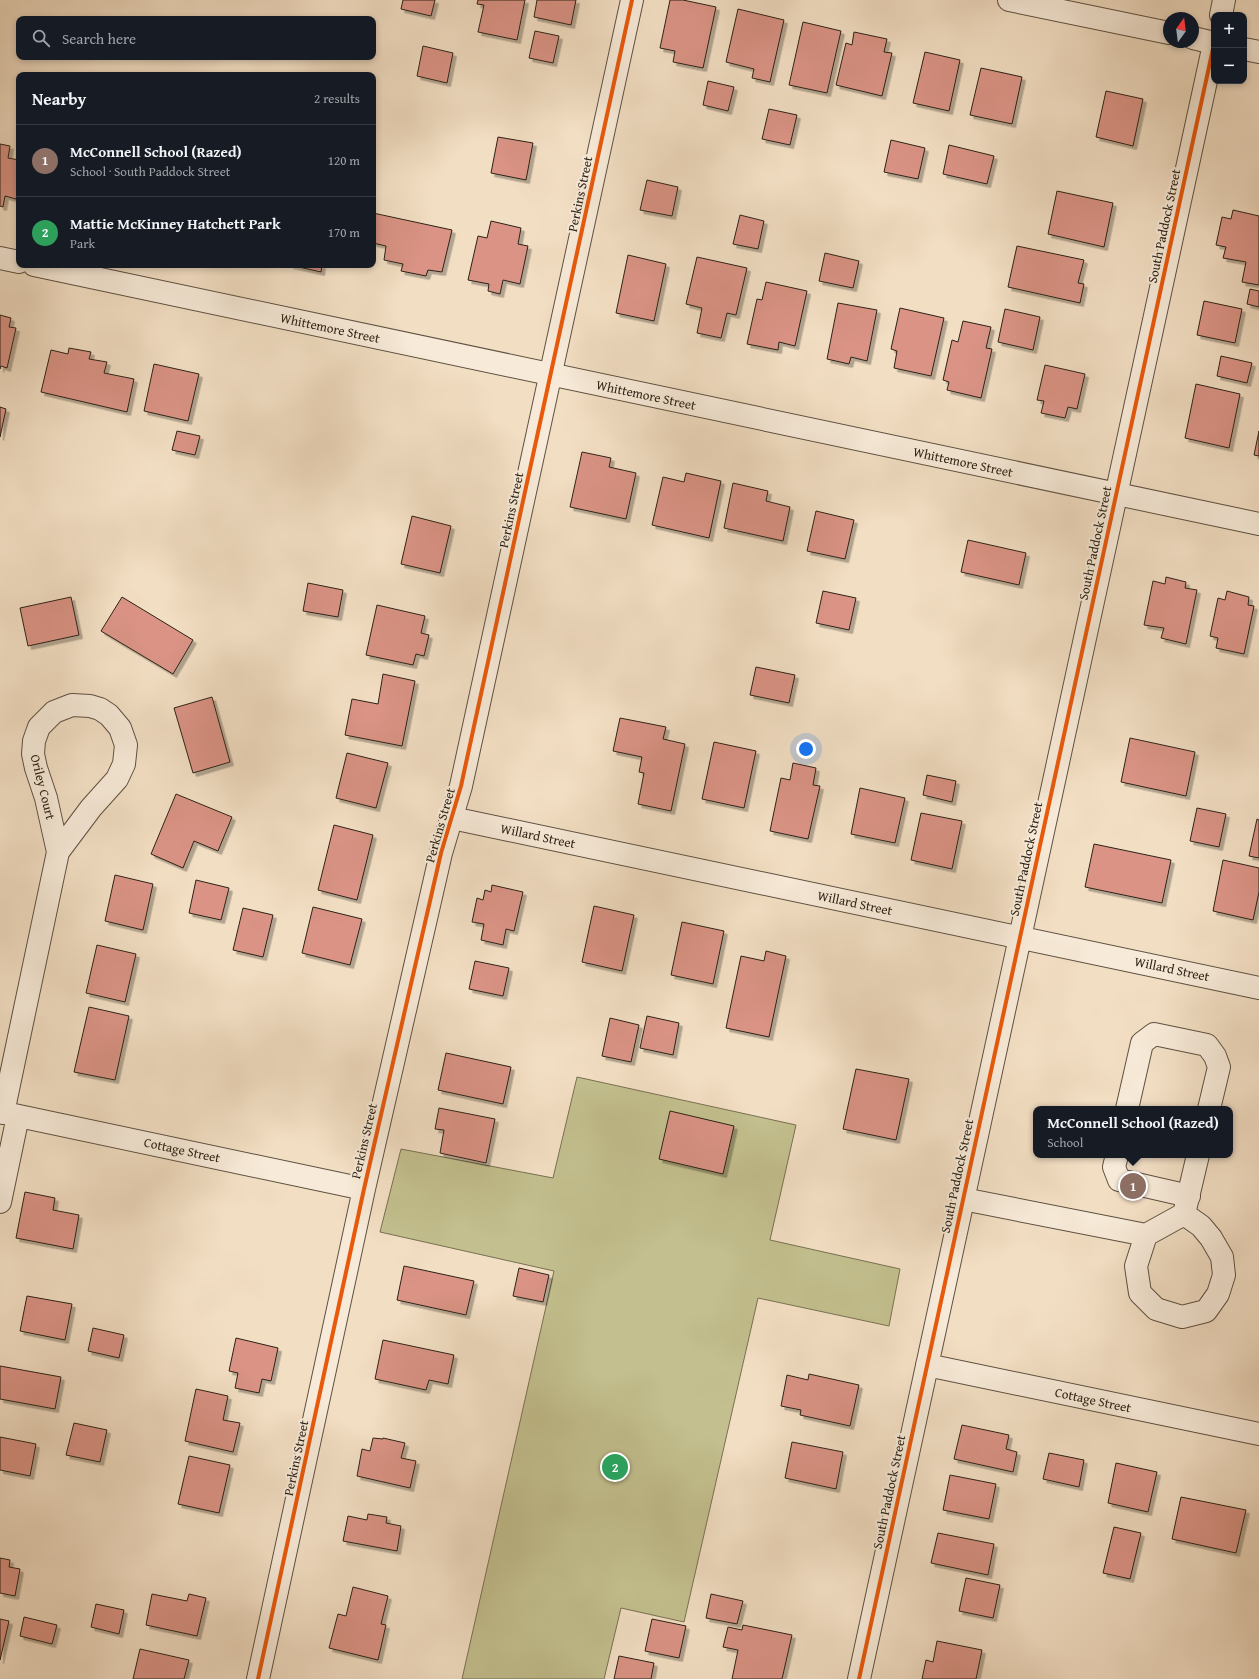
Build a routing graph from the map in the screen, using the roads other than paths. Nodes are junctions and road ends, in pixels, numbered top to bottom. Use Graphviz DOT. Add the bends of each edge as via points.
graph roads {
  1 [pos="632,0"];
  2 [pos="1009,0"];
  3 [pos="1224,0"];
  4 [pos="1221,12"];
  5 [pos="1163,32"];
  6 [pos="1199,39"];
  7 [pos="1211,42"];
  8 [pos="1213,48"];
  9 [pos="1247,50"];
  10 [pos="1259,52"];
  11 [pos="0,258"];
  12 [pos="16,261"];
  13 [pos="48,268"];
  14 [pos="551,375"];
  15 [pos="1116,494"];
  16 [pos="1259,524"];
  17 [pos="452,818"];
  18 [pos="58,852"];
  19 [pos="1019,937"];
  20 [pos="1259,988"];
  21 [pos="1128,1106"];
  22 [pos="1210,1106"];
  23 [pos="7,1114"];
  24 [pos="1116,1158"];
  25 [pos="1197,1158"];
  26 [pos="364,1189"];
  27 [pos="963,1199"];
  28 [pos="0,1202"];
  29 [pos="1186,1205"];
  30 [pos="1146,1235"];
  31 [pos="927,1365"];
  32 [pos="1259,1434"];
  33 [pos="258,1679"];
  34 [pos="859,1679"];
  1 -- 14 [label="street, Perkins Street"];
  2 -- 5 [label="street"];
  3 -- 4 [label="street"];
  6 -- 7 [label="street"];
  8 -- 15 [label="street, South Paddock Street"];
  9 -- 10 [label="street"];
  11 -- 12 [label="street"];
  13 -- 14 [label="street, Whittemore Street"];
  14 -- 15 [label="street, Whittemore Street"];
  14 -- 17 [label="street, Perkins Street"];
  15 -- 16 [label="street, Whittemore Street"];
  15 -- 19 [label="street, South Paddock Street"];
  17 -- 19 [label="street, Willard Street"];
  17 -- 26 [label="street, Perkins Street" via="441,853"];
  18 -- 18 [label="street, Oriley Court" via="117,779 124,764 126,746 120,728 110,715 90,706 72,705 50,714 39,727 34,741 33,754"];
  18 -- 23 [label="street, Oriley Court"];
  19 -- 20 [label="street, Willard Street"];
  19 -- 27 [label="street, South Paddock Street"];
  21 -- 22 [label="street" via="1142,1042 1154,1034 1207,1045 1219,1067"];
  23 -- 26 [label="street, Cottage Street"];
  23 -- 28 [label="street, Oriley Court"];
  24 -- 29 [label="street" via="1114,1167 1119,1180"];
  25 -- 29 [label="street"];
  26 -- 33 [label="street, Perkins Street"];
  27 -- 30 [label="street"];
  27 -- 31 [label="street, South Paddock Street"];
  29 -- 30 [label="street"];
  29 -- 30 [label="street" via="1222,1257 1224,1275 1218,1294 1206,1311 1182,1317 1156,1309 1140,1293 1136,1266"];
  31 -- 32 [label="street, Cottage Street"];
  31 -- 34 [label="street, South Paddock Street"];
}
